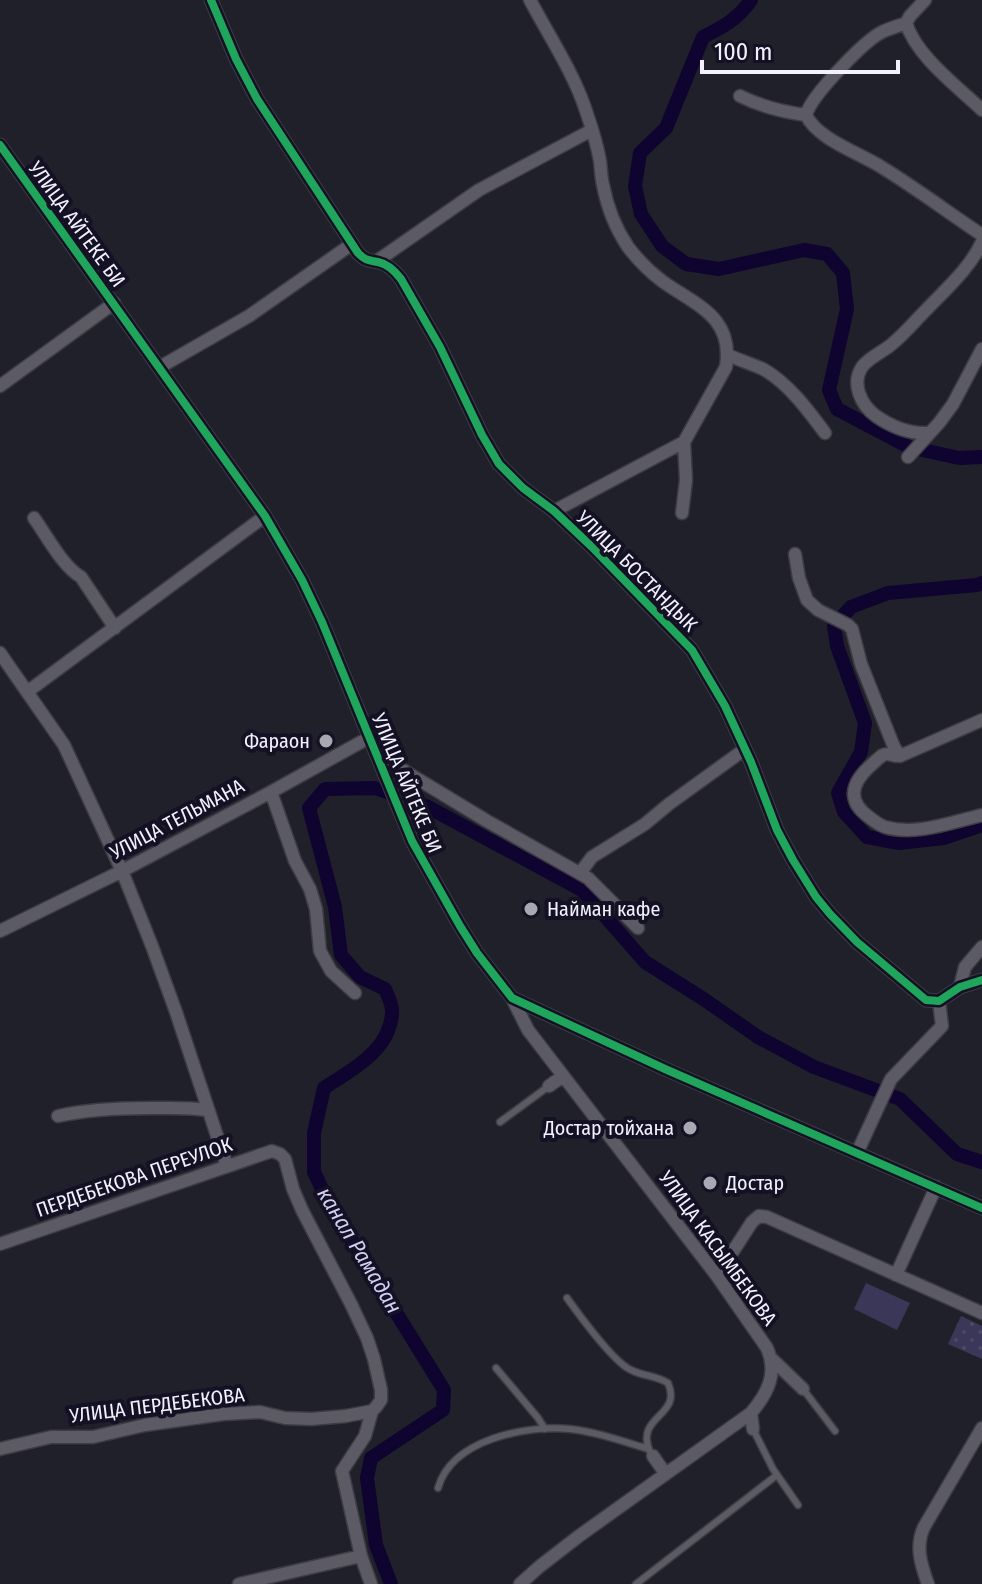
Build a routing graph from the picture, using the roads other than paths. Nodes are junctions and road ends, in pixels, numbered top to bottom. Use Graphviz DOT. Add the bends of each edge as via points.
graph roads {
  1 [pos="211,0"];
  2 [pos="530,0"];
  3 [pos="925,0"];
  4 [pos="906,23"];
  5 [pos="740,96"];
  6 [pos="982,110"];
  7 [pos="806,115"];
  8 [pos="592,130"];
  9 [pos="0,145"];
  10 [pos="982,235"];
  11 [pos="982,242"];
  12 [pos="352,244"];
  13 [pos="377,261"];
  14 [pos="114,303"];
  15 [pos="982,349"];
  16 [pos="728,355"];
  17 [pos="160,367"];
  18 [pos="0,386"];
  19 [pos="825,433"];
  20 [pos="924,438"];
  21 [pos="684,442"];
  22 [pos="908,457"];
  23 [pos="554,511"];
  24 [pos="682,513"];
  25 [pos="265,516"];
  26 [pos="34,518"];
  27 [pos="795,554"];
  28 [pos="115,628"];
  29 [pos="0,653"];
  30 [pos="27,692"];
  31 [pos="982,720"];
  32 [pos="370,737"];
  33 [pos="745,749"];
  34 [pos="378,755"];
  35 [pos="900,756"];
  36 [pos="271,792"];
  37 [pos="982,815"];
  38 [pos="122,871"];
  39 [pos="580,873"];
  40 [pos="638,928"];
  41 [pos="0,931"];
  42 [pos="982,947"];
  43 [pos="982,980"];
  44 [pos="960,987"];
  45 [pos="355,993"];
  46 [pos="512,998"];
  47 [pos="939,1001"];
  48 [pos="563,1076"];
  49 [pos="549,1086"];
  50 [pos="207,1110"];
  51 [pos="58,1116"];
  52 [pos="500,1122"];
  53 [pos="857,1153"];
  54 [pos="227,1166"];
  55 [pos="936,1187"];
  56 [pos="982,1208"];
  57 [pos="0,1244"];
  58 [pos="896,1275"];
  59 [pos="717,1276"];
  60 [pos="567,1298"];
  61 [pos="982,1313"];
  62 [pos="772,1359"];
  63 [pos="496,1368"];
  64 [pos="803,1389"];
  65 [pos="372,1411"];
  66 [pos="751,1413"];
  67 [pos="982,1428"];
  68 [pos="545,1429"];
  69 [pos="753,1429"];
  70 [pos="835,1431"];
  71 [pos="0,1449"];
  72 [pos="650,1452"];
  73 [pos="665,1473"];
  74 [pos="777,1475"];
  75 [pos="438,1488"];
  76 [pos="798,1505"];
  77 [pos="361,1556"];
  78 [pos="239,1584"];
  79 [pos="371,1584"];
  80 [pos="520,1584"];
  81 [pos="636,1584"];
  82 [pos="928,1584"];
  1 -- 12 [label="street, УЛИЦА БОСТАНДЫК" via="257,99"];
  2 -- 8 [label="street"];
  3 -- 4 [label="street"];
  4 -- 6 [label="street" via="938,69"];
  4 -- 7 [label="street" via="880,33 854,55"];
  5 -- 7 [label="street"];
  7 -- 10 [label="street" via="823,134"];
  8 -- 13 [label="street" via="479,190"];
  8 -- 16 [label="street" via="609,208 627,246 660,280 710,313"];
  9 -- 14 [label="street, УЛИЦА АЙТЕКЕ БИ"];
  11 -- 20 [label="street" via="950,285 860,374 857,386 870,412"];
  12 -- 13 [label="street, УЛИЦА БОСТАНДЫК" via="364,259"];
  12 -- 17 [label="street" via="249,316"];
  13 -- 23 [label="street, УЛИЦА БОСТАНДЫК" via="401,279 499,464"];
  14 -- 17 [label="street, УЛИЦА АЙТЕКЕ БИ"];
  14 -- 18 [label="street"];
  15 -- 20 [label="street" via="953,404"];
  16 -- 19 [label="street" via="773,376"];
  16 -- 21 [label="street"];
  17 -- 25 [label="street, УЛИЦА АЙТЕКЕ БИ"];
  20 -- 22 [label="street"];
  21 -- 23 [label="street"];
  21 -- 24 [label="street"];
  23 -- 33 [label="street, УЛИЦА БОСТАНДЫК" via="692,650"];
  25 -- 28 [label="street"];
  25 -- 32 [label="street, УЛИЦА АЙТЕКЕ БИ" via="322,622"];
  26 -- 28 [label="street"];
  27 -- 35 [label="street" via="807,600 852,629"];
  28 -- 30 [label="street"];
  29 -- 30 [label="street"];
  30 -- 38 [label="street" via="64,745"];
  31 -- 35 [label="street"];
  32 -- 34 [label="street, УЛИЦА АЙТЕКЕ БИ"];
  32 -- 36 [label="street, УЛИЦА ТЕЛЬМАНА"];
  33 -- 39 [label="street" via="592,857"];
  33 -- 47 [label="street, УЛИЦА БОСТАНДЫК" via="777,830 816,897 904,982 926,1000"];
  34 -- 39 [label="street"];
  34 -- 46 [label="street, УЛИЦА АЙТЕКЕ БИ" via="425,867 477,953"];
  35 -- 37 [label="street" via="884,754 856,785 853,798 858,809 878,824 924,830"];
  36 -- 38 [label="street, УЛИЦА ТЕЛЬМАНА"];
  36 -- 45 [label="street" via="310,889 320,951 331,971"];
  38 -- 41 [label="street, УЛИЦА ТЕЛЬМАНА"];
  38 -- 50 [label="street"];
  39 -- 40 [label="street"];
  42 -- 44 [label="street" via="965,967"];
  43 -- 44 [label="street"];
  44 -- 47 [label="street"];
  46 -- 48 [label="street, УЛИЦА КАСЫМБЕКОВА" via="528,1030"];
  46 -- 53 [label="street, УЛИЦА АЙТЕКЕ БИ"];
  47 -- 53 [label="street" via="942,1026 891,1079"];
  48 -- 49 [label="street"];
  48 -- 59 [label="street, УЛИЦА КАСЫМБЕКОВА"];
  49 -- 52 [label="lane"];
  50 -- 51 [label="street" via="115,1108"];
  50 -- 54 [label="street"];
  53 -- 55 [label="street, УЛИЦА АЙТЕКЕ БИ"];
  54 -- 57 [label="street, ПЕРДЕБЕКОВА ПЕРЕУЛОК"];
  54 -- 65 [label="street, ПЕРДЕБЕКОВА ПЕРЕУЛОК" via="272,1151 285,1159 302,1210 374,1359 381,1400"];
  55 -- 56 [label="street, УЛИЦА АЙТЕКЕ БИ"];
  55 -- 58 [label="street"];
  58 -- 59 [label="street" via="759,1216"];
  58 -- 61 [label="street"];
  59 -- 62 [label="street, УЛИЦА КАСЫМБЕКОВА"];
  60 -- 72 [label="lane" via="629,1370 668,1383 672,1399 651,1423"];
  62 -- 64 [label="street, УЛИЦА КАСЫМБЕКОВА"];
  62 -- 66 [label="street" via="769,1387"];
  63 -- 68 [label="lane"];
  64 -- 70 [label="lane"];
  65 -- 71 [label="street, УЛИЦА ПЕРДЕБЕКОВА" via="311,1419 260,1412 224,1414"];
  65 -- 77 [label="street" via="365,1436 342,1471"];
  66 -- 69 [label="street"];
  66 -- 73 [label="street"];
  67 -- 82 [label="street" via="919,1538"];
  68 -- 72 [label="lane" via="595,1433"];
  68 -- 75 [label="lane" via="485,1440 450,1463"];
  69 -- 74 [label="lane"];
  72 -- 73 [label="street"];
  73 -- 80 [label="street"];
  74 -- 76 [label="lane"];
  74 -- 81 [label="lane"];
  77 -- 78 [label="street"];
  77 -- 79 [label="street"];
}
